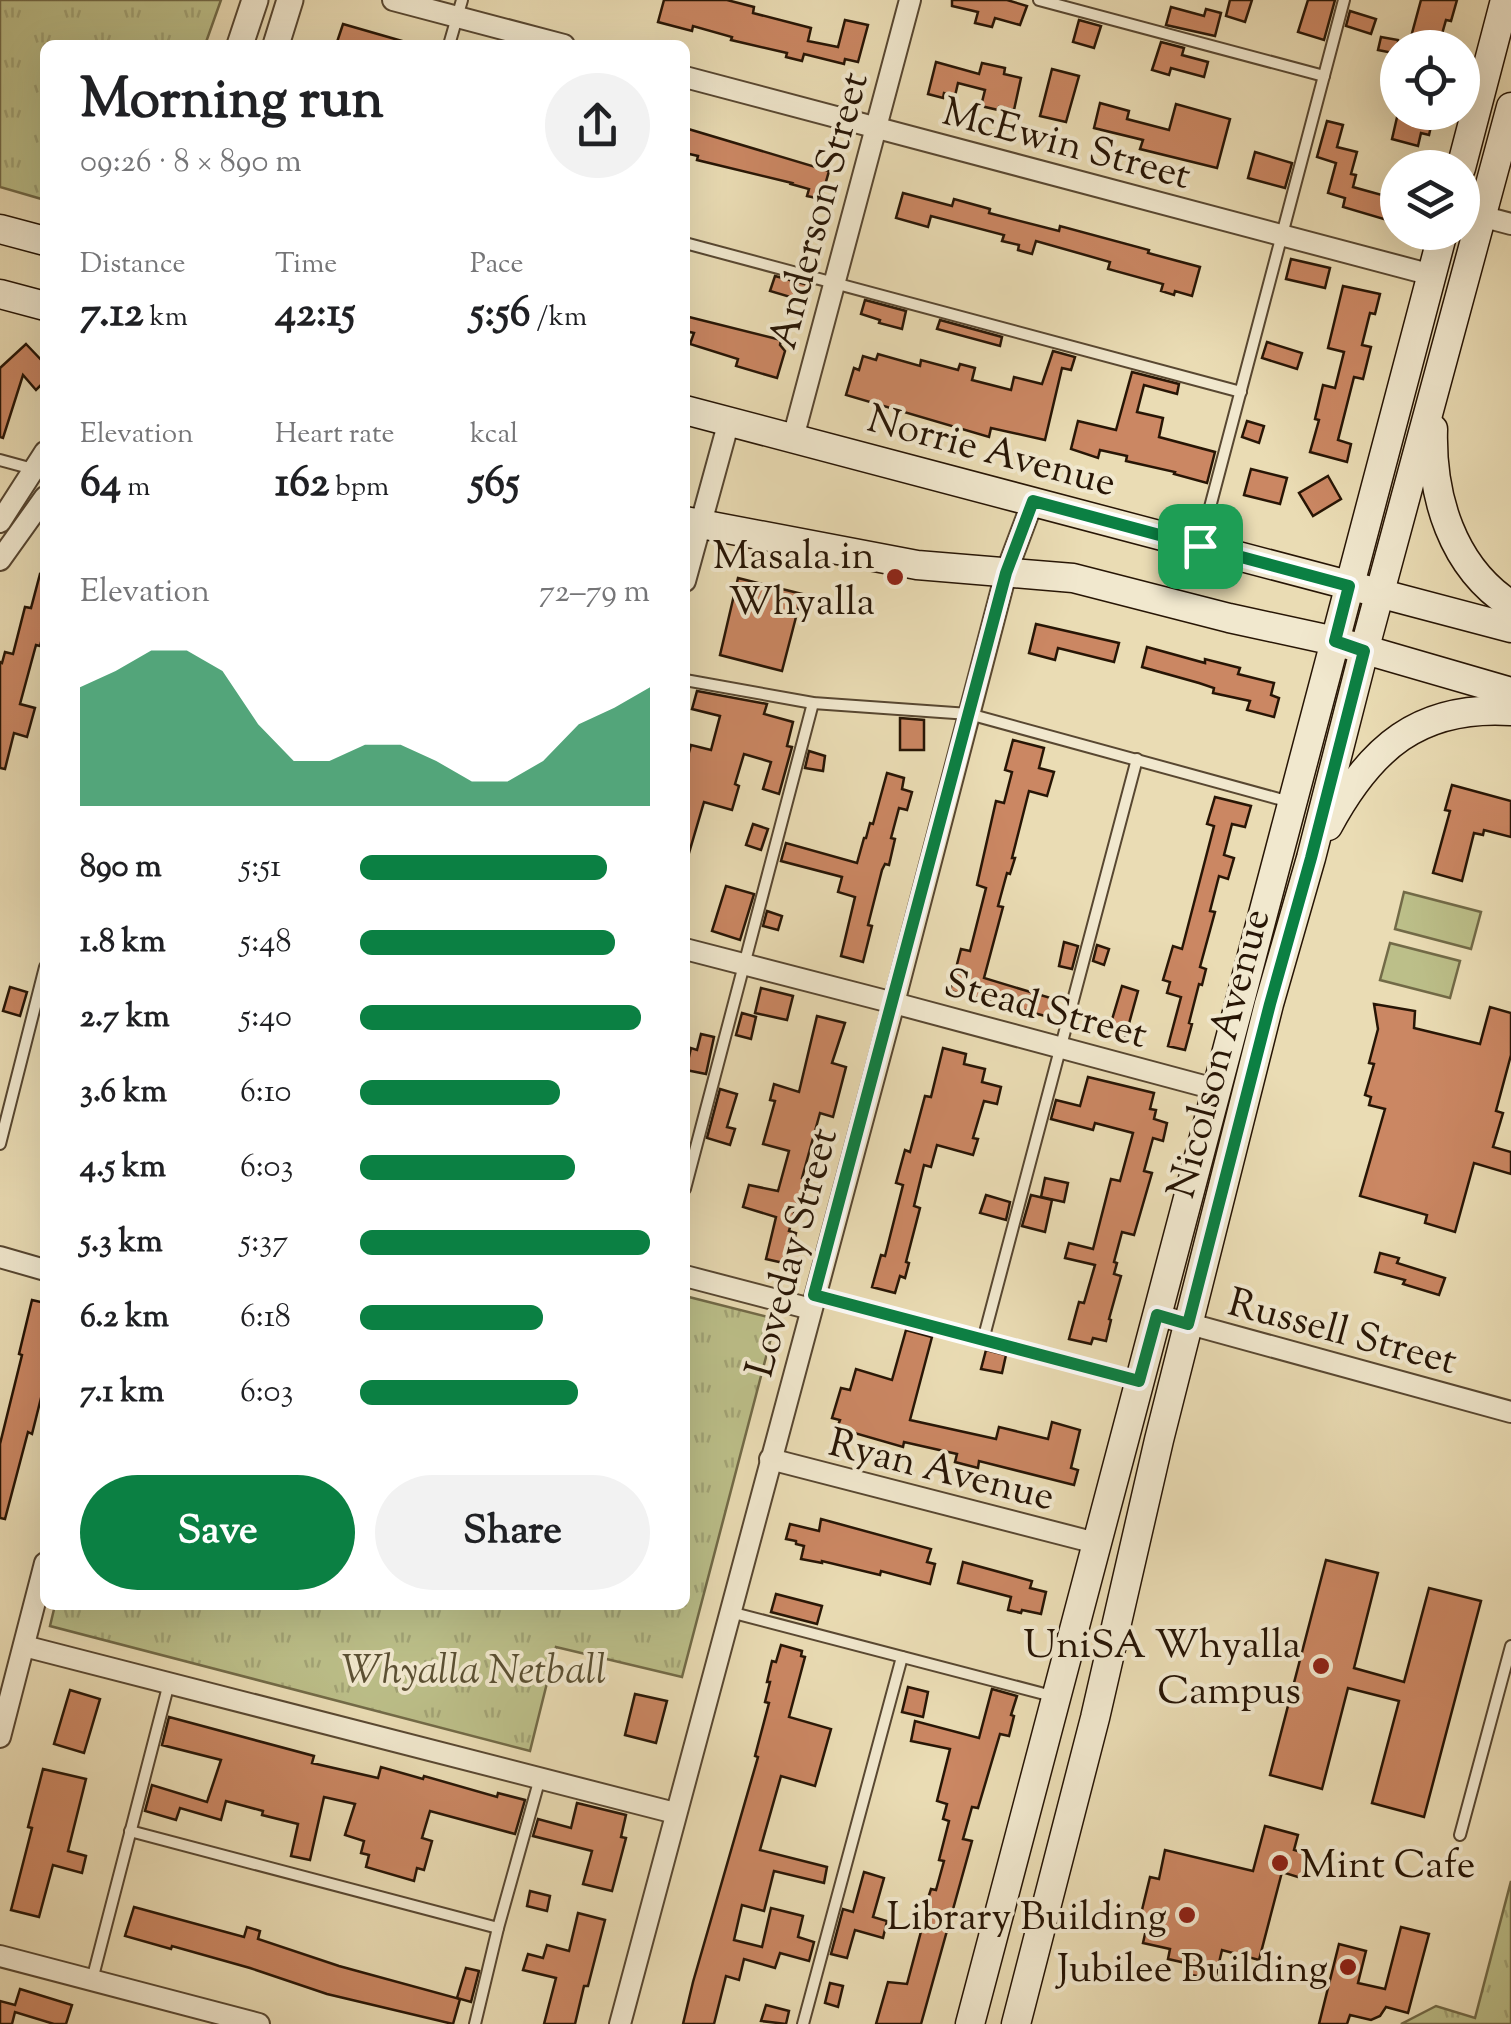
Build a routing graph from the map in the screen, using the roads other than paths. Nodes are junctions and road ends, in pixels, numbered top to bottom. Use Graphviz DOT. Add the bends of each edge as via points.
graph roads {
  1 [pos="255,0"];
  2 [pos="290,0"];
  3 [pos="394,0"];
  4 [pos="910,0"];
  5 [pos="1039,0"];
  6 [pos="1344,0"];
  7 [pos="1505,0"];
  8 [pos="460,8"];
  9 [pos="242,40"];
  10 [pos="278,40"];
  11 [pos="450,40"];
  12 [pos="550,40"];
  13 [pos="1324,76"];
  14 [pos="690,78"];
  15 [pos="1511,107"];
  16 [pos="876,128"];
  17 [pos="1465,150"];
  18 [pos="1480,192"];
  19 [pos="1480,216"];
  20 [pos="1511,224"];
  21 [pos="0,229"];
  22 [pos="1283,236"];
  23 [pos="40,240"];
  24 [pos="690,244"];
  25 [pos="1438,250"];
  26 [pos="1464,250"];
  27 [pos="1432,275"];
  28 [pos="834,282"];
  29 [pos="0,294"];
  30 [pos="40,305"];
  31 [pos="1241,392"];
  32 [pos="1434,393"];
  33 [pos="690,417"];
  34 [pos="729,421"];
  35 [pos="793,438"];
  36 [pos="0,460"];
  37 [pos="39,460"];
  38 [pos="1033,501"];
  39 [pos="40,504"];
  40 [pos="0,522"];
  41 [pos="693,523"];
  42 [pos="1200,546"];
  43 [pos="0,560"];
  44 [pos="1006,573"];
  45 [pos="1349,586"];
  46 [pos="1380,594"];
  47 [pos="1511,604"];
  48 [pos="1511,628"];
  49 [pos="1335,641"];
  50 [pos="1364,651"];
  51 [pos="690,681"];
  52 [pos="1511,692"];
  53 [pos="813,703"];
  54 [pos="1511,711"];
  55 [pos="969,714"];
  56 [pos="1136,759"];
  57 [pos="1292,803"];
  58 [pos="1311,858"];
  59 [pos="690,950"];
  60 [pos="745,964"];
  61 [pos="40,987"];
  62 [pos="894,1002"];
  63 [pos="1061,1047"];
  64 [pos="1215,1090"];
  65 [pos="0,1144"];
  66 [pos="690,1170"];
  67 [pos="0,1257"];
  68 [pos="40,1269"];
  69 [pos="690,1277"];
  70 [pos="813,1302"];
  71 [pos="1157,1315"];
  72 [pos="1188,1324"];
  73 [pos="982,1340"];
  74 [pos="1139,1381"];
  75 [pos="1511,1412"];
  76 [pos="770,1460"];
  77 [pos="1096,1544"];
  78 [pos="40,1583"];
  79 [pos="729,1611"];
  80 [pos="24,1646"];
  81 [pos="1511,1646"];
  82 [pos="902,1656"];
  83 [pos="169,1683"];
  84 [pos="1056,1697"];
  85 [pos="0,1737"];
  86 [pos="540,1778"];
  87 [pos="674,1813"];
  88 [pos="130,1830"];
  89 [pos="1460,1836"];
  90 [pos="498,1928"];
  91 [pos="0,1956"];
  92 [pos="92,1980"];
  93 [pos="259,2024"];
  94 [pos="475,2024"];
  95 [pos="620,2024"];
  96 [pos="803,2024"];
  97 [pos="970,2024"];
  98 [pos="1016,2024"];
  1 -- 9 [label="street"];
  2 -- 10 [label="street"];
  3 -- 8 [label="street"];
  4 -- 16 [label="street, Anderson Street"];
  5 -- 13 [label="lane"];
  6 -- 13 [label="lane"];
  7 -- 17 [label="main road"];
  8 -- 11 [label="lane"];
  8 -- 12 [label="street"];
  13 -- 22 [label="lane"];
  14 -- 16 [label="street, McEwin Street"];
  15 -- 18 [label="main road, Nicolson Avenue"];
  16 -- 22 [label="street, McEwin Street"];
  16 -- 28 [label="street, Anderson Street"];
  19 -- 20 [label="street"];
  21 -- 23 [label="main road"];
  22 -- 27 [label="street, McEwin Street"];
  22 -- 31 [label="lane"];
  24 -- 28 [label="lane"];
  25 -- 27 [label="main road, Nicolson Avenue"];
  26 -- 32 [label="main road, Nicolson Avenue"];
  27 -- 45 [label="main road, Nicolson Avenue"];
  28 -- 31 [label="lane"];
  28 -- 35 [label="street, Anderson Street"];
  29 -- 30 [label="main road"];
  31 -- 42 [label="lane"];
  32 -- 46 [label="main road, Nicolson Avenue"];
  32 -- 47 [label="main road" via="1432,454 1444,518 1480,579"];
  33 -- 34 [label="main road, Norrie Avenue"];
  34 -- 35 [label="main road, Norrie Avenue"];
  34 -- 41 [label="street"];
  35 -- 38 [label="main road, Norrie Avenue"];
  36 -- 37 [label="lane"];
  37 -- 40 [label="street"];
  38 -- 42 [label="main road, Norrie Avenue"];
  38 -- 44 [label="street, Loveday Street"];
  39 -- 43 [label="street"];
  41 -- 44 [label="main road" via="917,565"];
  42 -- 45 [label="main road, Norrie Avenue"];
  44 -- 49 [label="main road" via="1073,578"];
  44 -- 55 [label="street, Loveday Street"];
  45 -- 46 [label="main road, Norrie Avenue"];
  45 -- 49 [label="main road, Nicolson Avenue"];
  46 -- 48 [label="main road, Norrie Avenue"];
  46 -- 50 [label="main road, Nicolson Avenue"];
  49 -- 50 [label="main road"];
  49 -- 57 [label="main road, Nicolson Avenue"];
  50 -- 52 [label="main road"];
  50 -- 58 [label="main road, Nicolson Avenue"];
  51 -- 53 [label="lane"];
  53 -- 55 [label="lane"];
  53 -- 60 [label="lane"];
  54 -- 58 [label="main road" via="1442,716 1398,738 1368,767"];
  55 -- 56 [label="lane"];
  55 -- 62 [label="street, Loveday Street"];
  56 -- 57 [label="lane"];
  56 -- 63 [label="lane"];
  57 -- 64 [label="main road, Nicolson Avenue"];
  58 -- 72 [label="main road, Nicolson Avenue"];
  59 -- 60 [label="street, Stead Street"];
  60 -- 62 [label="street, Stead Street"];
  60 -- 66 [label="lane"];
  61 -- 65 [label="lane"];
  62 -- 63 [label="street, Stead Street"];
  62 -- 70 [label="street, Loveday Street"];
  63 -- 64 [label="street, Stead Street"];
  63 -- 73 [label="lane"];
  64 -- 71 [label="main road, Nicolson Avenue"];
  67 -- 68 [label="street"];
  69 -- 70 [label="street"];
  70 -- 73 [label="lane"];
  70 -- 76 [label="street, Loveday Street"];
  71 -- 72 [label="street, Russell Street"];
  71 -- 74 [label="main road, Nicolson Avenue"];
  72 -- 75 [label="street, Russell Street"];
  72 -- 98 [label="main road, Nicolson Avenue"];
  73 -- 74 [label="lane"];
  74 -- 77 [label="main road, Nicolson Avenue"];
  76 -- 77 [label="street, Ryan Avenue"];
  76 -- 79 [label="street, Loveday Street"];
  77 -- 84 [label="main road, Nicolson Avenue"];
  78 -- 80 [label="street"];
  79 -- 82 [label="lane"];
  79 -- 87 [label="street, Loveday Street"];
  80 -- 83 [label="street"];
  80 -- 85 [label="street"];
  81 -- 89 [label="lane"];
  82 -- 84 [label="lane"];
  82 -- 96 [label="lane"];
  83 -- 86 [label="street"];
  83 -- 88 [label="lane"];
  84 -- 97 [label="main road, Nicolson Avenue"];
  86 -- 87 [label="street"];
  86 -- 90 [label="lane"];
  87 -- 95 [label="street, Loveday Street"];
  88 -- 90 [label="lane"];
  88 -- 92 [label="lane"];
  90 -- 94 [label="lane"];
  91 -- 92 [label="street"];
  92 -- 93 [label="street"];
}
